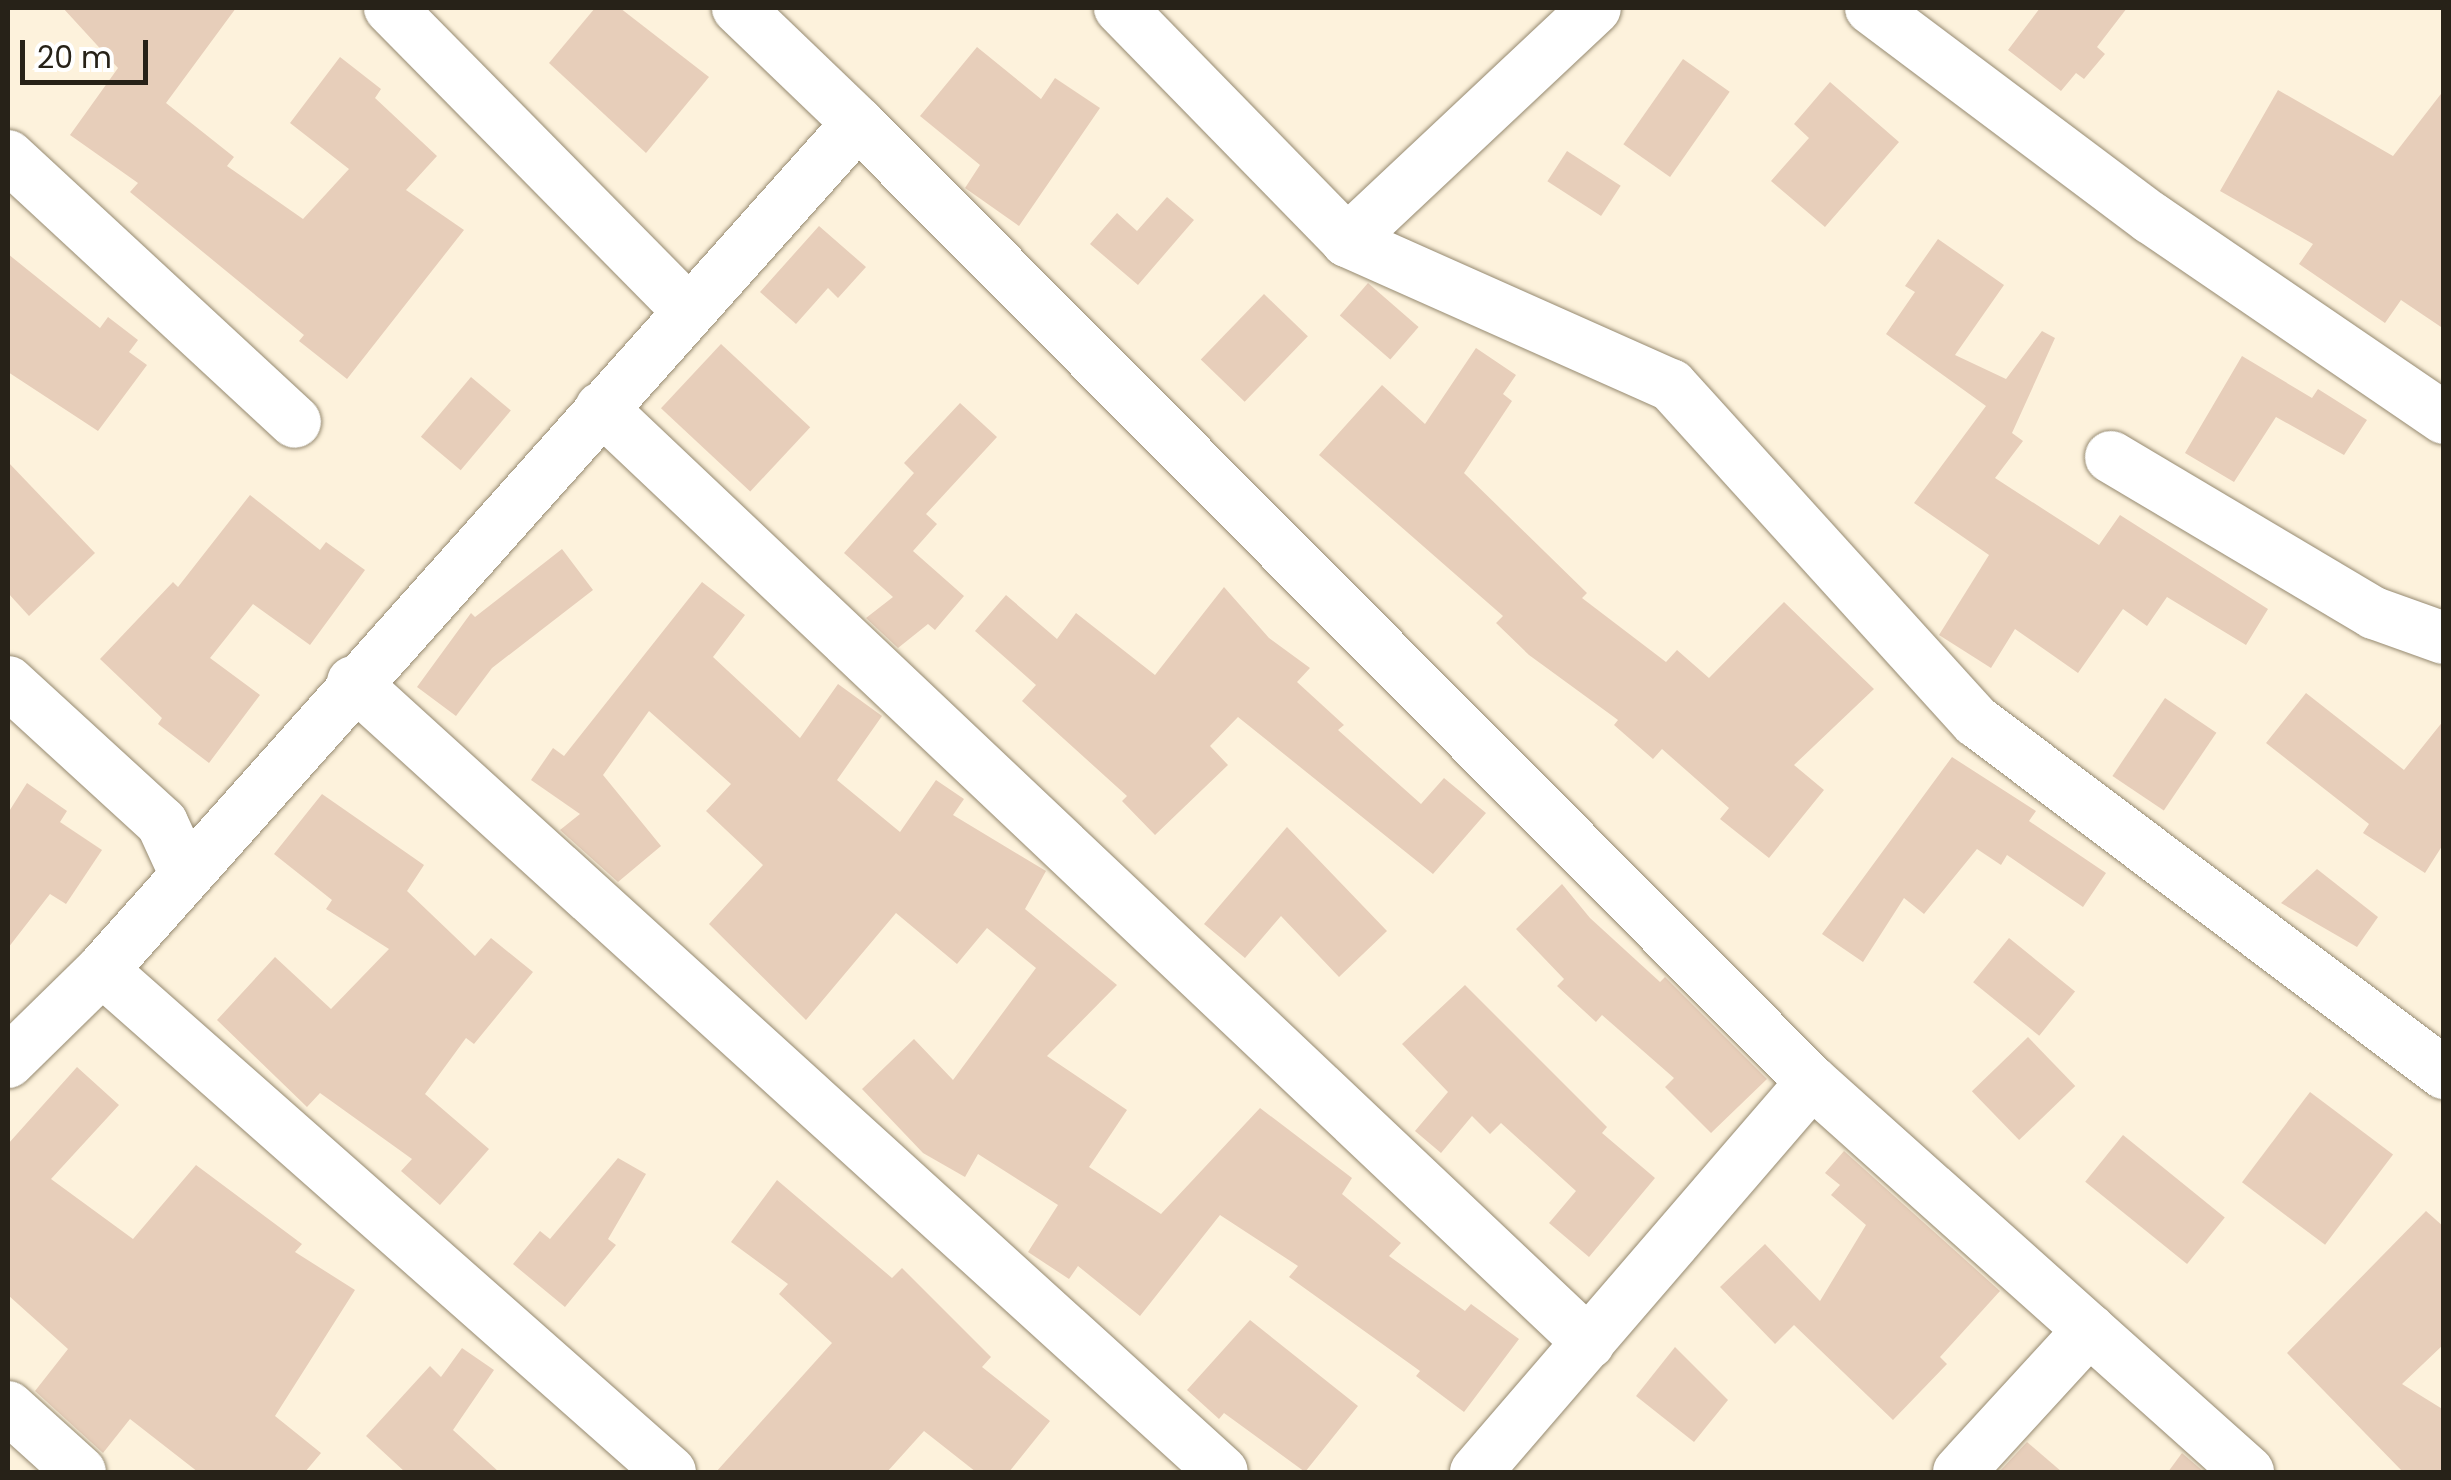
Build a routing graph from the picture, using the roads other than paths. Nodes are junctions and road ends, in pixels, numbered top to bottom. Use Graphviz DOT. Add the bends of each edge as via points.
graph roads {
  1 [pos="390,8"];
  2 [pos="738,8"];
  3 [pos="1120,8"];
  4 [pos="1595,8"];
  5 [pos="1871,8"];
  6 [pos="858,123"];
  7 [pos="8,156"];
  8 [pos="1347,241"];
  9 [pos="686,309"];
  10 [pos="601,408"];
  11 [pos="2444,418"];
  12 [pos="295,422"];
  13 [pos="2110,457"];
  14 [pos="2444,638"];
  15 [pos="8,682"];
  16 [pos="353,682"];
  17 [pos="185,873"];
  18 [pos="102,970"];
  19 [pos="8,1062"];
  20 [pos="2444,1073"];
  21 [pos="1812,1082"];
  22 [pos="2089,1330"];
  23 [pos="1590,1343"];
  24 [pos="8,1407"];
  25 [pos="80,1472"];
  26 [pos="670,1472"];
  27 [pos="1222,1472"];
  28 [pos="1476,1472"];
  29 [pos="1958,1472"];
  30 [pos="2248,1472"];
  1 -- 9 [label="street"];
  2 -- 6 [label="street"];
  3 -- 8 [label="street"];
  4 -- 8 [label="street"];
  5 -- 11 [label="street" via="2151,218"];
  6 -- 9 [label="street"];
  6 -- 21 [label="street"];
  7 -- 12 [label="street"];
  8 -- 20 [label="street" via="1671,385 1976,721"];
  9 -- 10 [label="street"];
  10 -- 16 [label="street"];
  10 -- 23 [label="street"];
  13 -- 14 [label="street" via="2374,614"];
  15 -- 17 [label="street" via="162,823"];
  16 -- 17 [label="street"];
  16 -- 27 [label="street"];
  17 -- 18 [label="street"];
  18 -- 19 [label="street"];
  18 -- 26 [label="street"];
  21 -- 22 [label="street"];
  21 -- 23 [label="street"];
  22 -- 29 [label="street"];
  22 -- 30 [label="street"];
  23 -- 28 [label="street"];
  24 -- 25 [label="street"];
}
